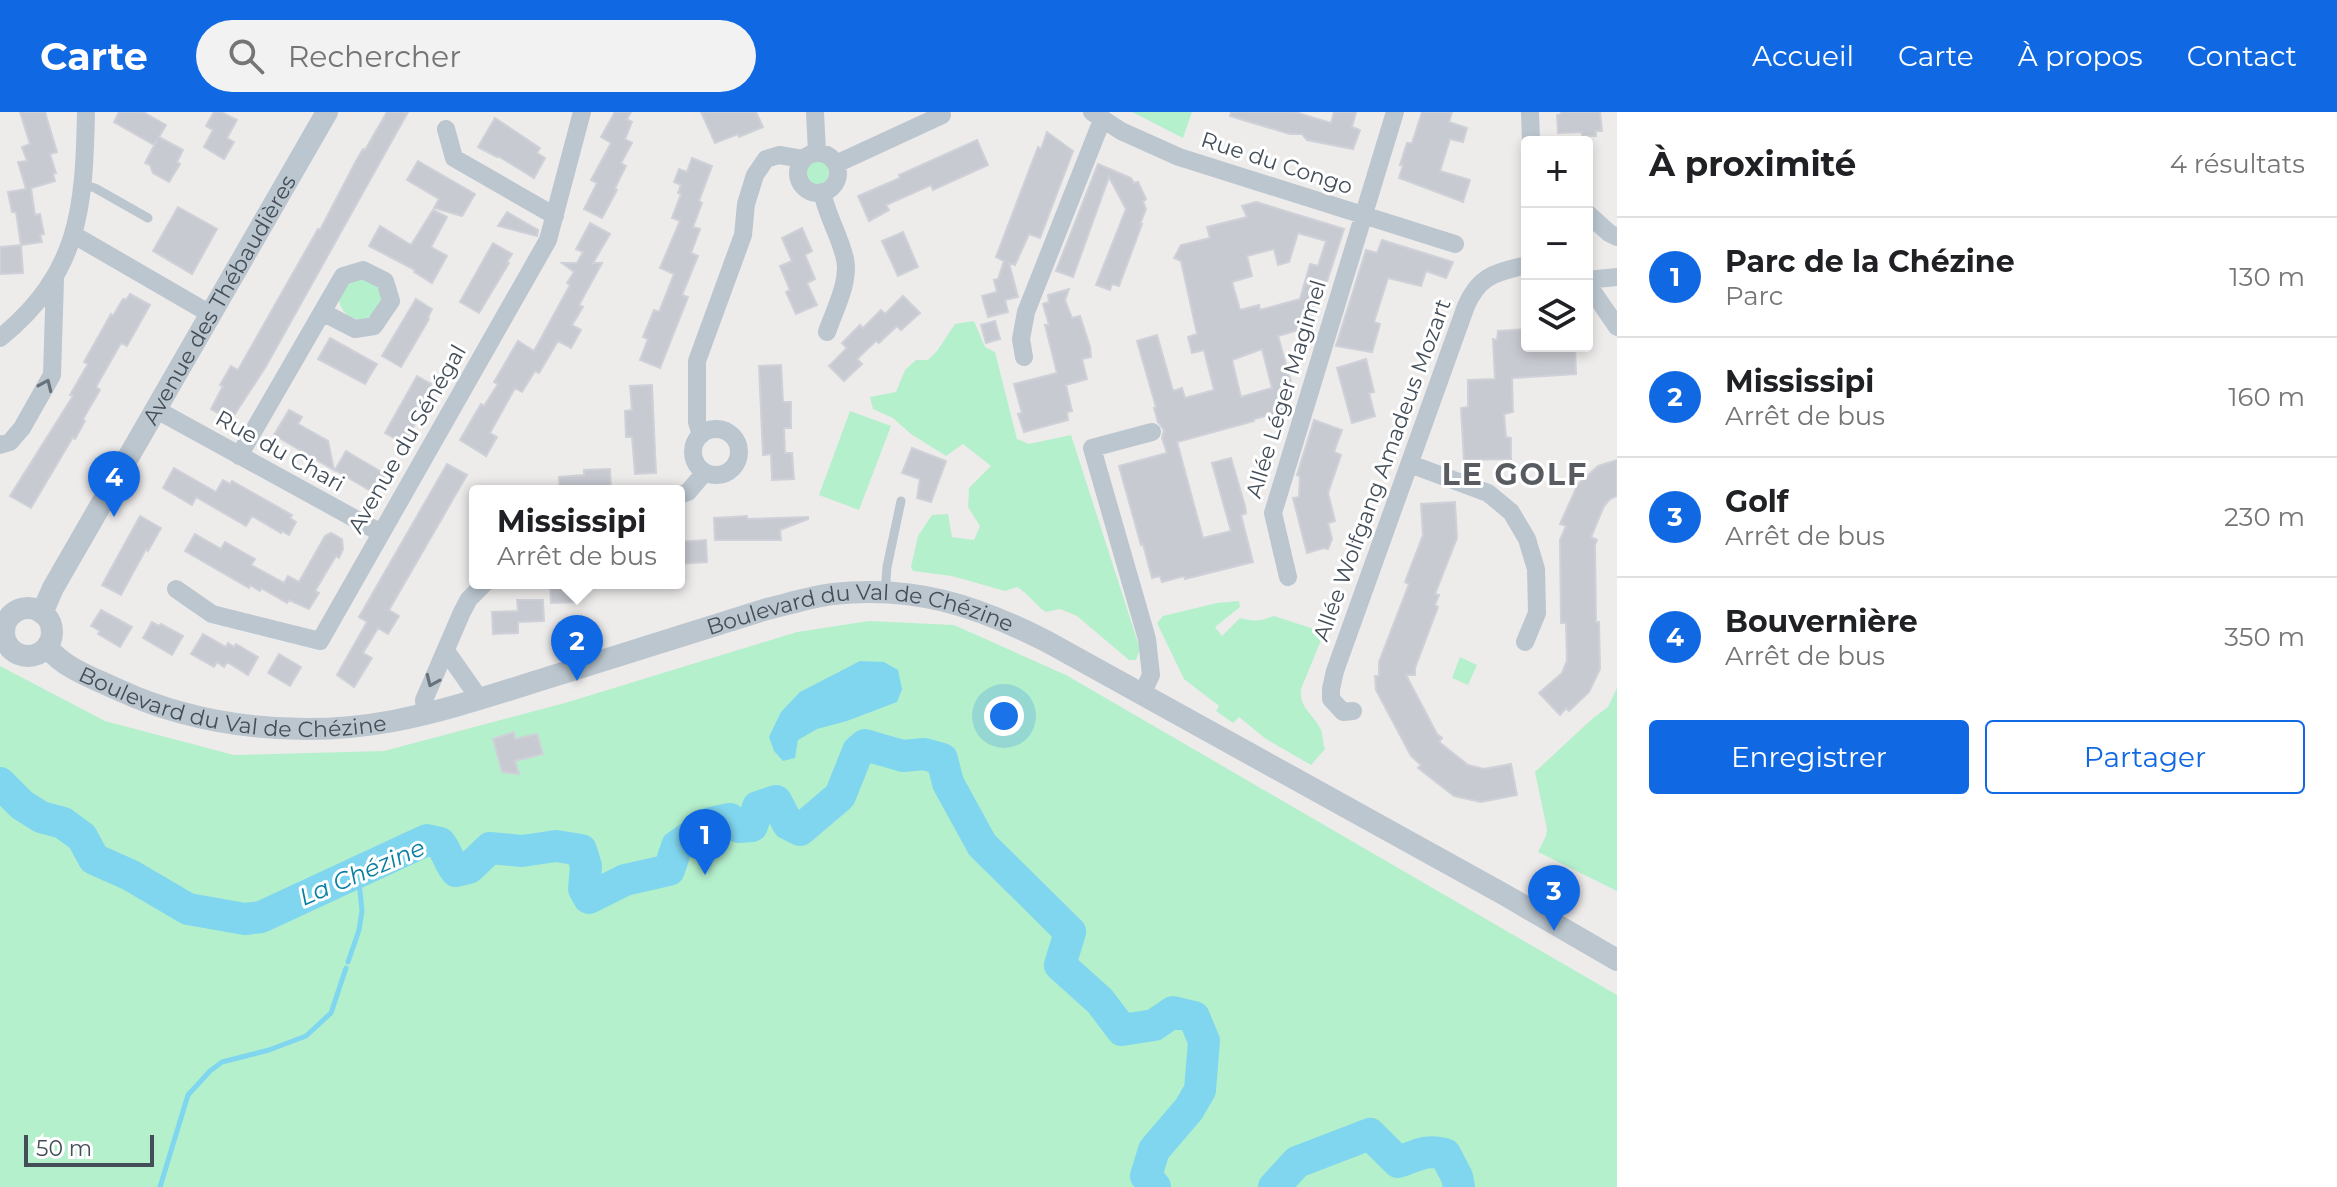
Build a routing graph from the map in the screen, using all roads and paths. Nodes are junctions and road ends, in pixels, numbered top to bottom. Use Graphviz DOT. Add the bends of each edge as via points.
graph roads {
  1 [pos="86,112"];
  2 [pos="327,112"];
  3 [pos="582,112"];
  4 [pos="815,112"];
  5 [pos="1395,112"];
  6 [pos="1530,112"];
  7 [pos="942,115"];
  8 [pos="1097,116"];
  9 [pos="446,129"];
  10 [pos="1531,136"];
  11 [pos="810,156"];
  12 [pos="836,164"];
  13 [pos="84,185"];
  14 [pos="822,192"];
  15 [pos="555,216"];
  16 [pos="1364,216"];
  17 [pos="148,218"];
  18 [pos="1593,218"];
  19 [pos="74,235"];
  20 [pos="1617,237"];
  21 [pos="1455,244"];
  22 [pos="1521,266"];
  23 [pos="1617,277"];
  24 [pos="55,279"];
  25 [pos="1593,281"];
  26 [pos="1593,291"];
  27 [pos="322,312"];
  28 [pos="212,315"];
  29 [pos="1617,327"];
  30 [pos="827,332"];
  31 [pos="0,338"];
  32 [pos="1024,357"];
  33 [pos="157,410"];
  34 [pos="1152,432"];
  35 [pos="701,435"];
  36 [pos="0,445"];
  37 [pos="239,456"];
  38 [pos="1410,464"];
  39 [pos="705,472"];
  40 [pos="685,493"];
  41 [pos="901,501"];
  42 [pos="381,533"];
  43 [pos="1288,577"];
  44 [pos="176,589"];
  45 [pos="479,589"];
  46 [pos="885,593"];
  47 [pos="42,613"];
  48 [pos="3,622"];
  49 [pos="1525,642"];
  50 [pos="47,647"];
  51 [pos="446,651"];
  52 [pos="1142,694"];
  53 [pos="479,698"];
  54 [pos="1353,711"];
  55 [pos="425,714"];
  56 [pos="1617,960"];
  1 -- 13 [label="street"];
  2 -- 28 [label="street, Avenue des Thébaudières"];
  3 -- 15 [label="street, Avenue du Sénégal"];
  4 -- 11 [label="street"];
  5 -- 16 [label="street, Allée Léger Magimel"];
  6 -- 10 [label="street"];
  7 -- 12 [label="street"];
  8 -- 16 [label="street, Rue du Congo" via="1179,157"];
  8 -- 32 [label="street" via="1026,312"];
  9 -- 15 [label="street" via="454,158"];
  11 -- 12 [label="street" via="828,155"];
  11 -- 14 [label="street" via="798,170 800,183"];
  11 -- 35 [label="street" via="766,159 755,175 743,235 697,361"];
  12 -- 14 [label="street" via="836,182"];
  13 -- 17 [label="lane"];
  13 -- 19 [label="street"];
  14 -- 30 [label="street" via="845,259 842,288"];
  15 -- 42 [label="street, Avenue du Sénégal" via="548,240"];
  16 -- 21 [label="street, Rue du Congo"];
  16 -- 43 [label="street, Allée Léger Magimel" via="1273,513"];
  18 -- 20 [label="street"];
  19 -- 24 [label="street"];
  19 -- 28 [label="street"];
  22 -- 38 [label="street, Allée Wolfgang Amadeus Mozart" via="1491,274 1471,294"];
  23 -- 25 [label="street"];
  24 -- 31 [label="street"];
  36 -- 24 [label="street, one-way" via="22,428 52,375"];
  26 -- 29 [label="street"];
  27 -- 37 [label="street"];
  28 -- 33 [label="street, Avenue des Thébaudières"];
  33 -- 37 [label="street, Rue du Chari"];
  33 -- 47 [label="street, Avenue des Thébaudières"];
  34 -- 52 [label="street" via="1092,448 1147,639 1151,675"];
  35 -- 39 [label="street" via="693,450"];
  35 -- 39 [label="street" via="718,429 738,444 738,459 731,469 717,475"];
  37 -- 42 [label="street, Rue du Chari"];
  38 -- 49 [label="street" via="1488,493 1511,512 1536,569 1537,613"];
  38 -- 54 [label="street, Allée Wolfgang Amadeus Mozart" via="1335,671 1331,699 1343,712"];
  39 -- 40 [label="street"];
  41 -- 46 [label="lane"];
  42 -- 44 [label="street, Avenue du Sénégal" via="320,641 212,614"];
  45 -- 51 [label="street" via="469,599"];
  46 -- 52 [label="street, Boulevard du Val de Chézine" via="933,598 1005,620"];
  46 -- 53 [label="street, Boulevard du Val de Chézine" via="830,594 780,606"];
  47 -- 48 [label="street" via="20,610"];
  47 -- 50 [label="street" via="52,628"];
  48 -- 50 [label="street" via="4,636 16,653 37,654"];
  50 -- 55 [label="street, Boulevard du Val de Chézine" via="63,663 137,698 218,720 330,728"];
  51 -- 53 [label="street"];
  51 -- 55 [label="street, one-way" via="424,700"];
  52 -- 56 [label="street, Boulevard du Val de Chézine"];
  53 -- 55 [label="street, Boulevard du Val de Chézine"];
}
